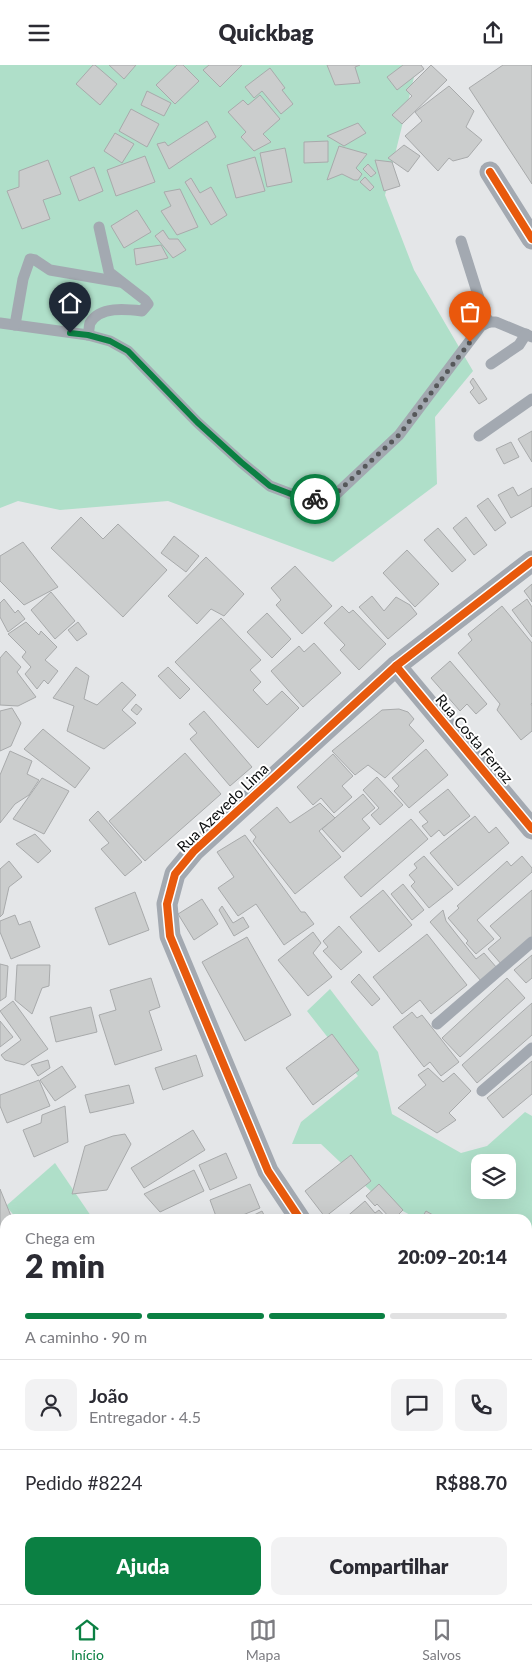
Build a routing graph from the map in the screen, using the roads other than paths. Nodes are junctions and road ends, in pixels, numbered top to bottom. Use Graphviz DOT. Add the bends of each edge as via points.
graph roads {
  1 [pos="490,172"];
  2 [pos="99,227"];
  3 [pos="532,239"];
  4 [pos="461,241"];
  5 [pos="122,283"];
  6 [pos="489,322"];
  7 [pos="0,323"];
  8 [pos="16,325"];
  9 [pos="88,335"];
  10 [pos="529,335"];
  11 [pos="491,364"];
  12 [pos="532,399"];
  13 [pos="479,436"];
  14 [pos="532,561"];
  15 [pos="396,666"];
  16 [pos="532,829"];
  17 [pos="532,942"];
  18 [pos="437,1024"];
  19 [pos="532,1048"];
  20 [pos="482,1091"];
  21 [pos="297,1214"];
  1 -- 3 [label="street"];
  2 -- 5 [label="lane" via="110,272"];
  4 -- 6 [label="lane"];
  5 -- 8 [label="lane" via="50,270 32,259 28,261 23,279"];
  5 -- 9 [label="lane" via="146,300 148,305 142,311 108,310 90,324"];
  6 -- 9 [label="lane" via="481,326 399,435 330,499 312,499 270,486 197,422 128,351 110,341"];
  6 -- 10 [label="lane"];
  7 -- 8 [label="lane"];
  8 -- 9 [label="lane"];
  10 -- 11 [label="lane"];
  12 -- 13 [label="lane"];
  14 -- 15 [label="street, Rua Azevedo Lima"];
  15 -- 16 [label="street, Rua Costa Ferraz"];
  15 -- 21 [label="street, Rua Azevedo Lima" via="194,851 176,874 167,904 170,937 268,1171"];
  17 -- 18 [label="lane"];
  19 -- 20 [label="lane"];
}
